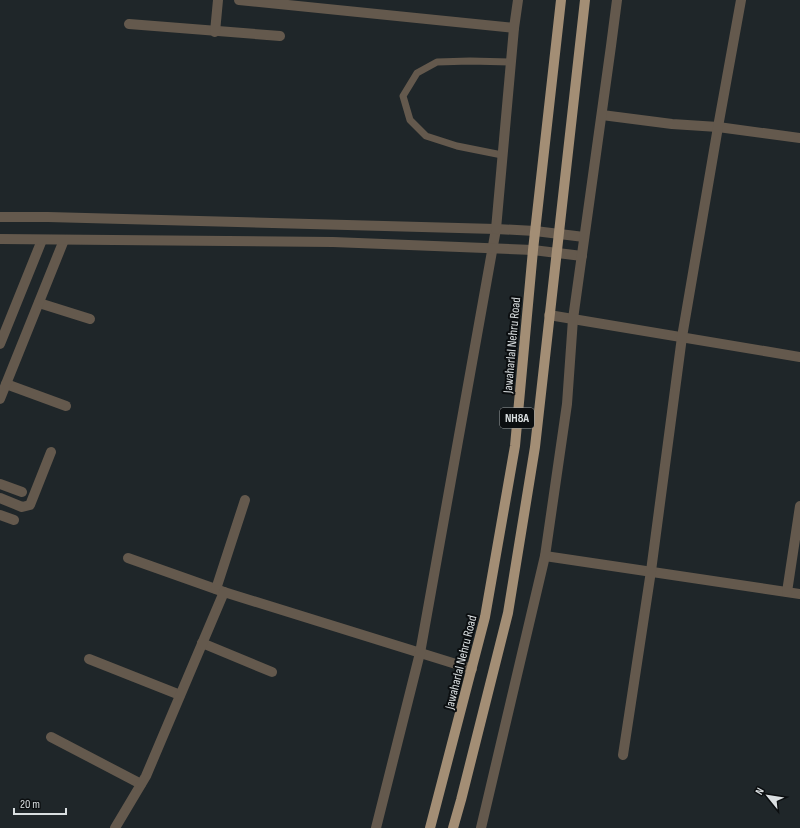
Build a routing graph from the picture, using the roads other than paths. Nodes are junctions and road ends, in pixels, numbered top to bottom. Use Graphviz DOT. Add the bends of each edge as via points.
graph roads {
  1 [pos="218,0"];
  2 [pos="245,0"];
  3 [pos="518,0"];
  4 [pos="561,0"];
  5 [pos="585,0"];
  6 [pos="617,0"];
  7 [pos="741,0"];
  8 [pos="341,5"];
  9 [pos="129,24"];
  10 [pos="514,28"];
  11 [pos="215,32"];
  12 [pos="280,36"];
  13 [pos="511,62"];
  14 [pos="602,115"];
  15 [pos="718,127"];
  16 [pos="800,138"];
  17 [pos="502,155"];
  18 [pos="0,217"];
  19 [pos="496,230"];
  20 [pos="535,231"];
  21 [pos="559,233"];
  22 [pos="584,237"];
  23 [pos="0,240"];
  24 [pos="42,240"];
  25 [pos="64,240"];
  26 [pos="493,248"];
  27 [pos="533,250"];
  28 [pos="556,254"];
  29 [pos="582,256"];
  30 [pos="39,303"];
  31 [pos="549,315"];
  32 [pos="90,319"];
  33 [pos="572,319"];
  34 [pos="682,337"];
  35 [pos="0,344"];
  36 [pos="800,357"];
  37 [pos="6,384"];
  38 [pos="0,399"];
  39 [pos="66,406"];
  40 [pos="51,452"];
  41 [pos="0,484"];
  42 [pos="22,492"];
  43 [pos="0,498"];
  44 [pos="245,500"];
  45 [pos="800,506"];
  46 [pos="0,515"];
  47 [pos="14,520"];
  48 [pos="545,556"];
  49 [pos="128,558"];
  50 [pos="651,571"];
  51 [pos="220,591"];
  52 [pos="787,592"];
  53 [pos="800,594"];
  54 [pos="202,643"];
  55 [pos="420,653"];
  56 [pos="89,659"];
  57 [pos="472,669"];
  58 [pos="272,672"];
  59 [pos="180,695"];
  60 [pos="50,737"];
  61 [pos="623,755"];
  62 [pos="141,784"];
  63 [pos="115,828"];
  64 [pos="376,828"];
  65 [pos="430,828"];
  66 [pos="453,828"];
  67 [pos="481,828"];
  1 -- 11 [label="street"];
  2 -- 8 [label="street"];
  3 -- 10 [label="street"];
  4 -- 20 [label="main road, Jawaharlal Nehru Road / NH8A"];
  5 -- 21 [label="main road, NH8A"];
  6 -- 14 [label="street"];
  7 -- 15 [label="street"];
  8 -- 10 [label="street"];
  9 -- 11 [label="street"];
  10 -- 13 [label="street"];
  11 -- 12 [label="street"];
  13 -- 17 [label="street"];
  13 -- 17 [label="lane" via="437,62 417,73 403,96 410,120 426,136 457,146"];
  14 -- 15 [label="street"];
  14 -- 22 [label="street"];
  15 -- 16 [label="street"];
  15 -- 34 [label="street"];
  17 -- 19 [label="street"];
  18 -- 19 [label="street"];
  19 -- 20 [label="street"];
  19 -- 26 [label="street"];
  20 -- 21 [label="street"];
  20 -- 27 [label="main road, Jawaharlal Nehru Road / NH8A"];
  21 -- 22 [label="street"];
  21 -- 28 [label="main road, NH8A"];
  22 -- 29 [label="street"];
  23 -- 24 [label="street"];
  24 -- 25 [label="street"];
  24 -- 35 [label="street"];
  25 -- 26 [label="street" via="333,242"];
  25 -- 30 [label="street"];
  26 -- 27 [label="street"];
  26 -- 55 [label="street"];
  27 -- 28 [label="street"];
  27 -- 57 [label="main road, Jawaharlal Nehru Road / NH8A" via="515,446 485,617"];
  28 -- 29 [label="street"];
  28 -- 31 [label="main road, NH8A"];
  29 -- 33 [label="street"];
  30 -- 32 [label="street"];
  30 -- 37 [label="street"];
  31 -- 33 [label="street"];
  31 -- 66 [label="main road, NH8A" via="535,446 508,613"];
  33 -- 34 [label="street"];
  33 -- 48 [label="street" via="567,404"];
  34 -- 36 [label="street"];
  34 -- 50 [label="street"];
  37 -- 38 [label="street"];
  37 -- 39 [label="street"];
  40 -- 43 [label="street" via="30,505 22,507"];
  41 -- 42 [label="street"];
  44 -- 51 [label="street"];
  45 -- 52 [label="street"];
  46 -- 47 [label="street"];
  48 -- 50 [label="street"];
  48 -- 67 [label="street"];
  49 -- 51 [label="street"];
  50 -- 52 [label="street"];
  50 -- 61 [label="street"];
  51 -- 54 [label="street"];
  51 -- 55 [label="street"];
  52 -- 53 [label="street"];
  54 -- 58 [label="street"];
  54 -- 59 [label="street"];
  55 -- 57 [label="street"];
  55 -- 64 [label="street"];
  56 -- 59 [label="street"];
  57 -- 65 [label="main road, Jawaharlal Nehru Road / NH8A"];
  59 -- 62 [label="street"];
  60 -- 62 [label="street"];
  62 -- 63 [label="street"];
}
